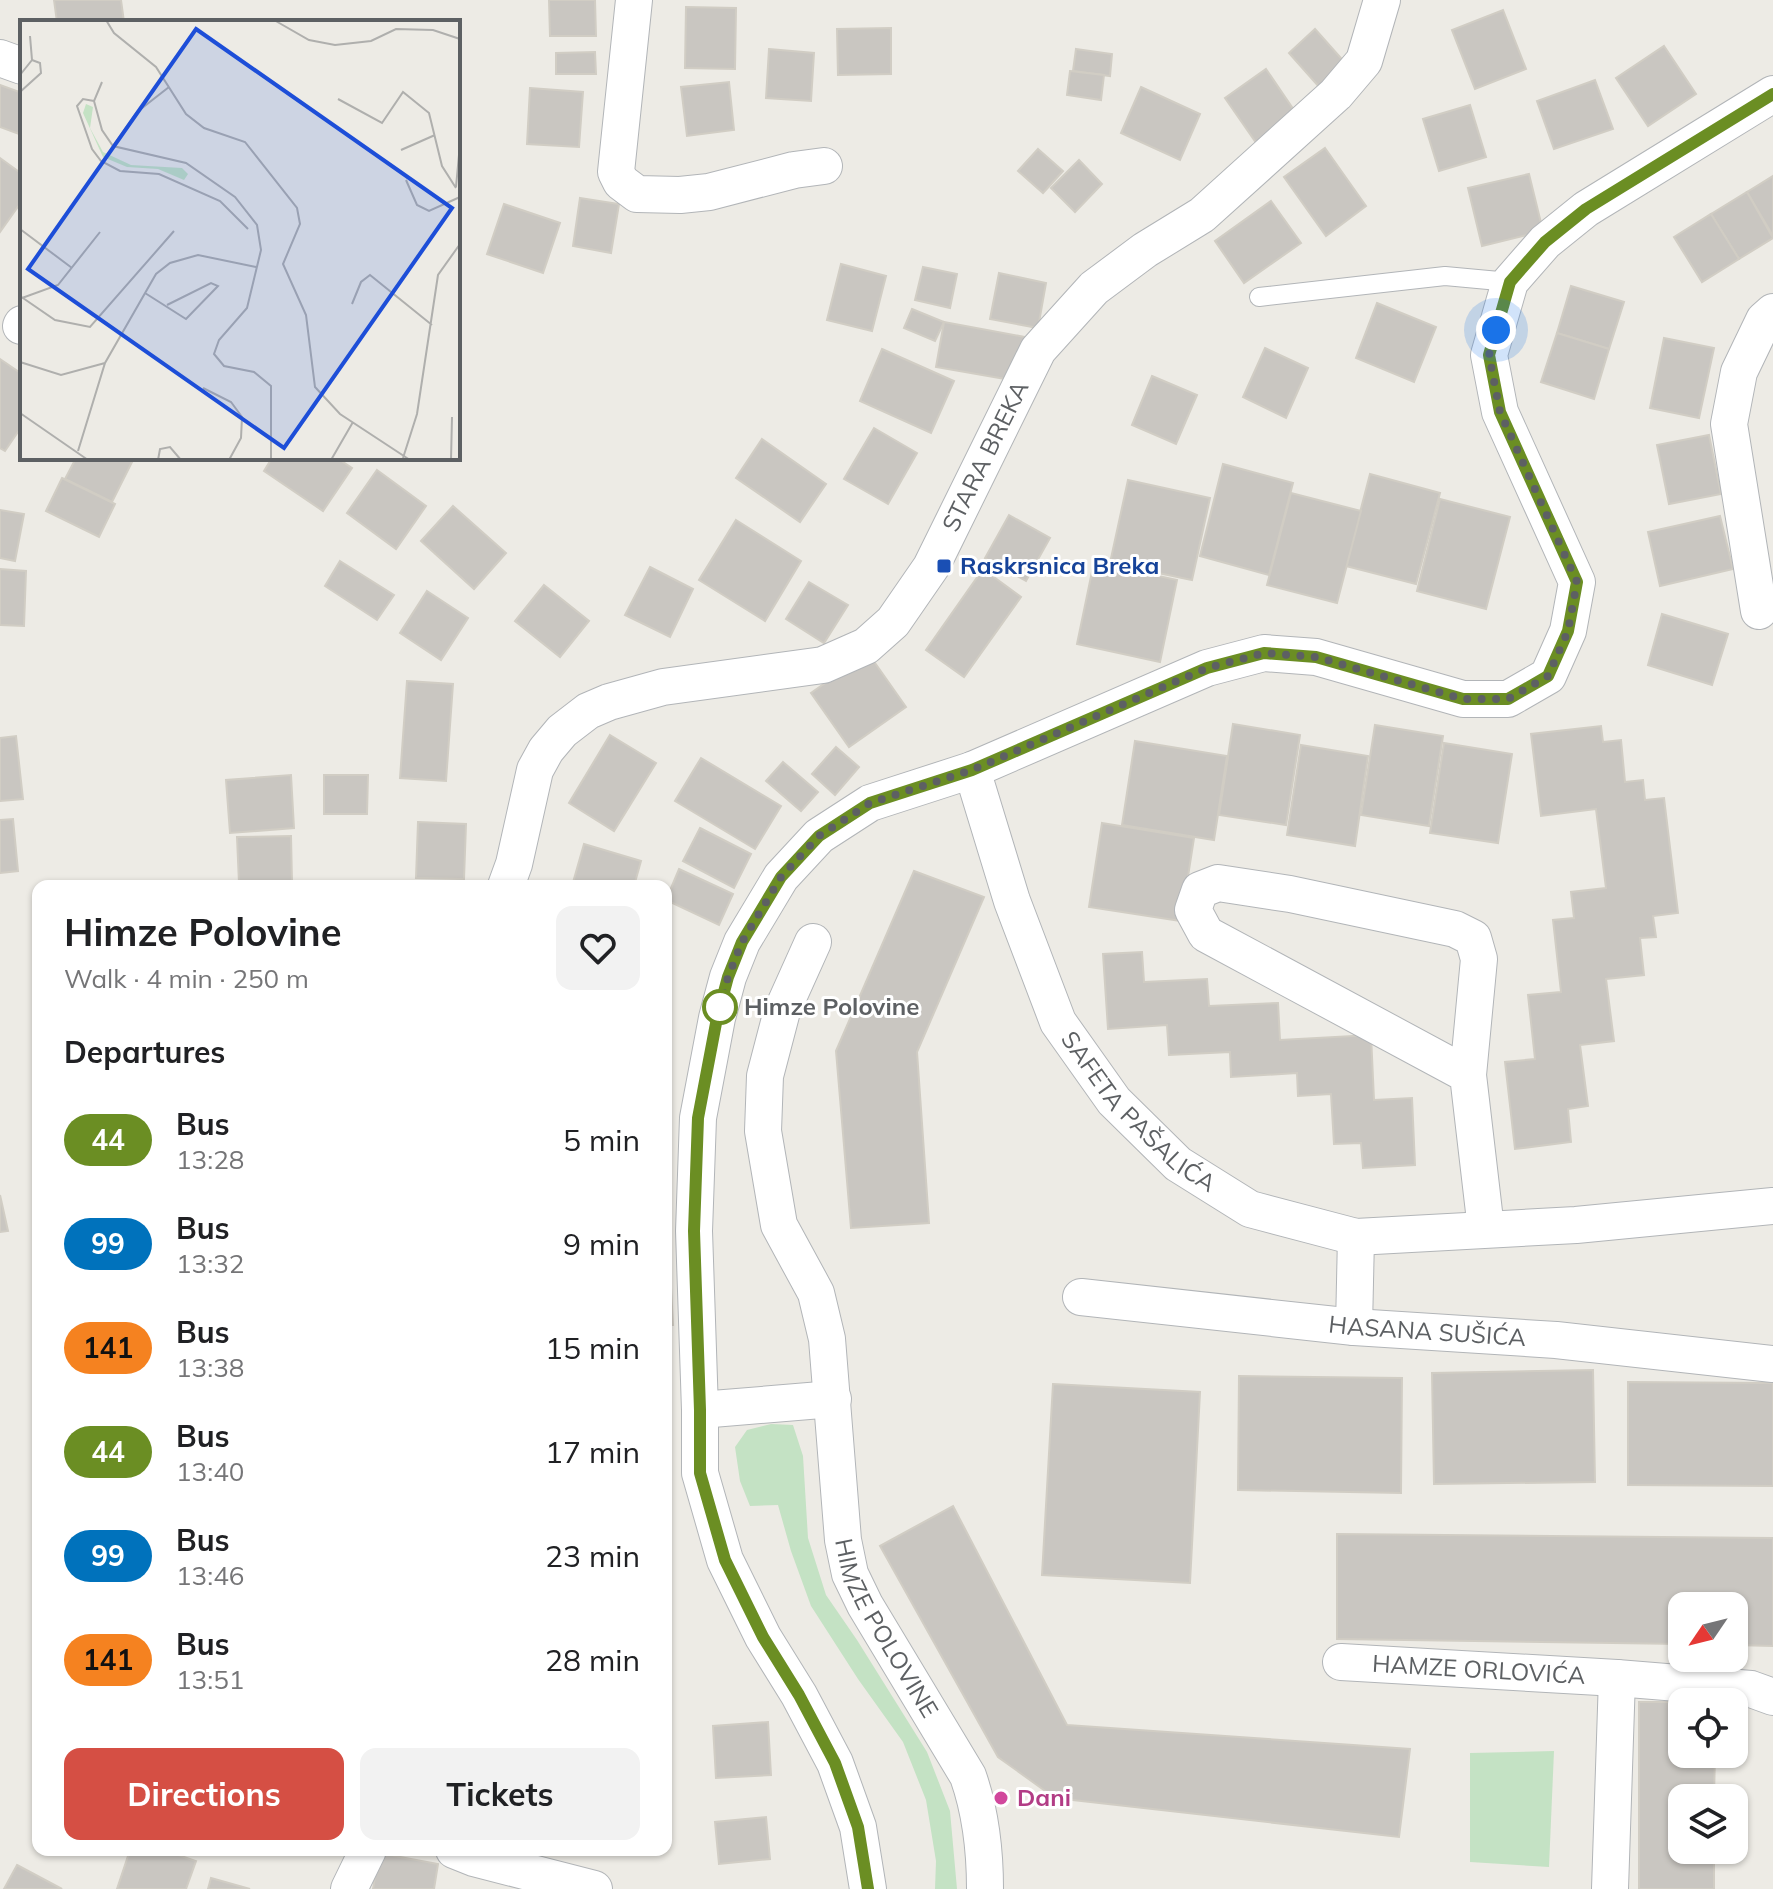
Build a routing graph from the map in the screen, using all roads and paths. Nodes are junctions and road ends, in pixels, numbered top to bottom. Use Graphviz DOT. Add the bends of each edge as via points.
graph roads {
  1 [pos="634,0"];
  2 [pos="1382,0"];
  3 [pos="0,58"];
  4 [pos="20,65"];
  5 [pos="1773,94"];
  6 [pos="824,166"];
  7 [pos="1510,282"];
  8 [pos="1259,297"];
  9 [pos="1773,312"];
  10 [pos="1759,611"];
  11 [pos="972,770"];
  12 [pos="508,880"];
  13 [pos="813,942"];
  14 [pos="1468,1075"];
  15 [pos="1773,1206"];
  16 [pos="1486,1229"];
  17 [pos="1356,1237"];
  18 [pos="1081,1297"];
  19 [pos="1354,1327"];
  20 [pos="1773,1364"];
  21 [pos="833,1399"];
  22 [pos="700,1410"];
  23 [pos="1341,1662"];
  24 [pos="1617,1678"];
  25 [pos="1773,1697"];
  26 [pos="365,1856"];
  27 [pos="469,1856"];
  28 [pos="349,1889"];
  29 [pos="594,1889"];
  30 [pos="868,1889"];
  31 [pos="985,1889"];
  32 [pos="1610,1889"];
  1 -- 6 [label="street" via="616,172 628,189 647,195 709,192"];
  2 -- 12 [label="street, STARA BREKA" via="1364,61 1336,94 1202,215 1094,288 1038,350 931,567 893,622 866,646 823,665 663,687 588,711 562,731 535,770"];
  3 -- 4 [label="street"];
  5 -- 7 [label="street" via="1586,209 1545,242"];
  7 -- 8 [label="lane" via="1445,276"];
  7 -- 11 [label="street" via="1489,355 1500,412 1577,582 1568,631 1548,676 1508,699 1463,699 1316,657 1264,653 1207,668"];
  9 -- 10 [label="street" via="1739,372 1729,424"];
  11 -- 17 [label="street, SAFETA PAŠALIĆA" via="1012,901 1058,1022 1114,1101 1178,1164 1250,1209"];
  11 -- 22 [label="street" via="870,803 819,836 781,877 742,942 717,1018 698,1118 694,1231"];
  13 -- 21 [label="street, HIMZE POLOVINE" via="779,1024 765,1076 763,1131 779,1225 816,1293"];
  14 -- 14 [label="street" via="1479,959 1473,938 1455,929 1290,894 1218,883 1200,890 1193,910 1206,934"];
  14 -- 16 [label="street"];
  15 -- 16 [label="street, SAFETA PAŠALIĆA"];
  16 -- 17 [label="street, SAFETA PAŠALIĆA"];
  17 -- 19 [label="street"];
  18 -- 19 [label="street, HASANA SUŠIĆA"];
  19 -- 20 [label="street, HASANA SUŠIĆA" via="1556,1340"];
  21 -- 22 [label="street"];
  21 -- 31 [label="street, HIMZE POLOVINE" via="850,1574 968,1776 982,1831"];
  22 -- 30 [label="street" via="700,1473 725,1560 835,1763 858,1827"];
  23 -- 24 [label="street, HAMZE ORLOVIĆA"];
  24 -- 25 [label="street, HAMZE ORLOVIĆA" via="1751,1689"];
  24 -- 32 [label="street, HAMZE ORLOVIĆA"];
  26 -- 28 [label="street"];
  27 -- 29 [label="street"];
}
